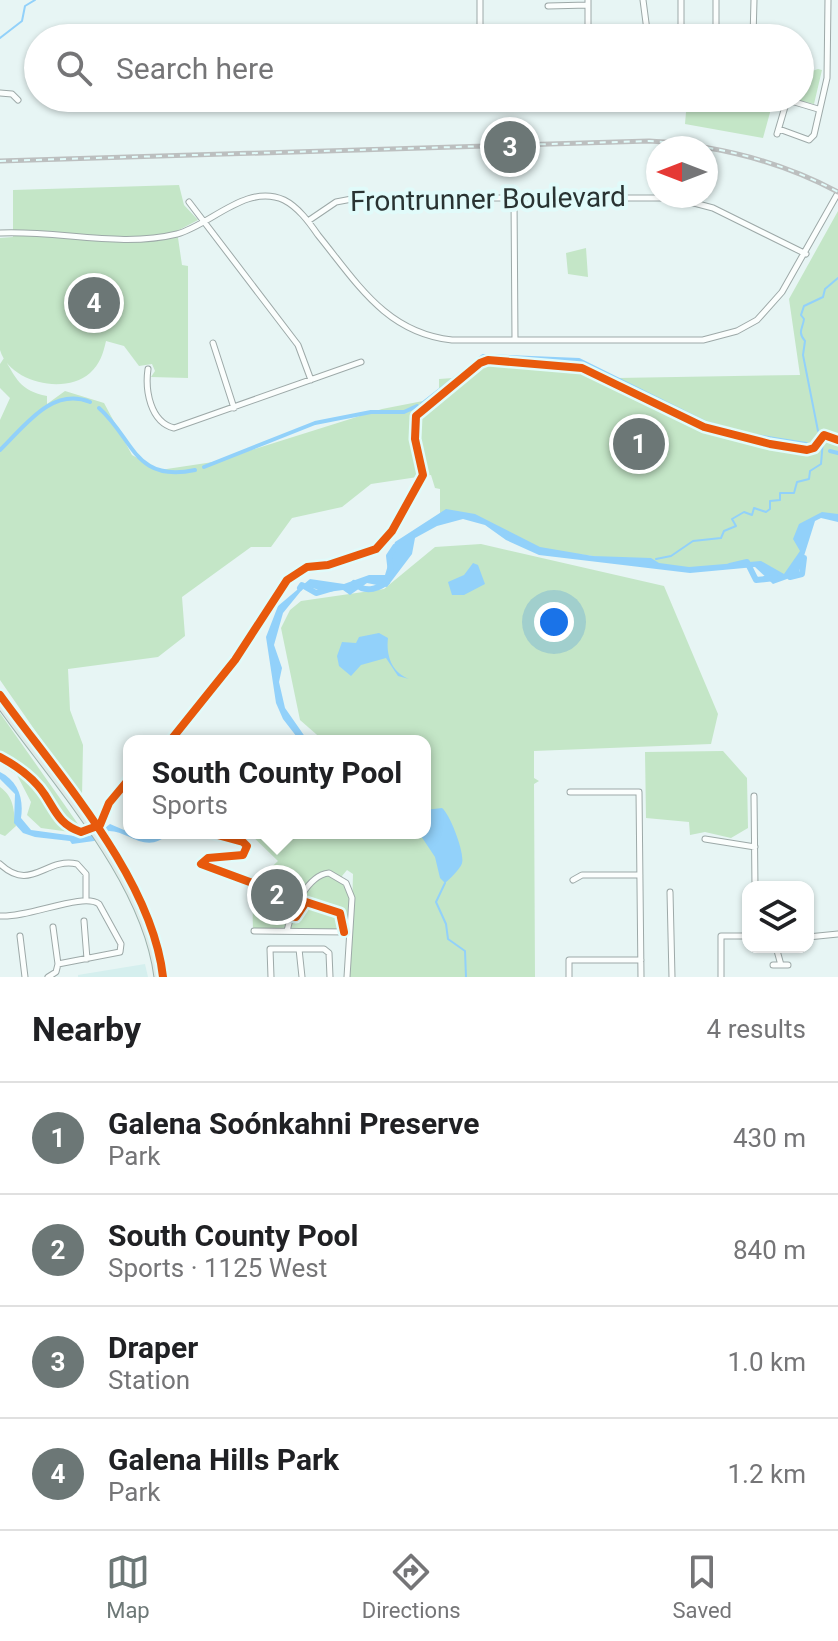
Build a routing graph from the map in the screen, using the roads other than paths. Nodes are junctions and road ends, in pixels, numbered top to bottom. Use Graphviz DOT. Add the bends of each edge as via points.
graph roads {
  1 [pos="480,0"];
  2 [pos="643,0"];
  3 [pos="681,0"];
  4 [pos="716,0"];
  5 [pos="754,0"];
  6 [pos="828,0"];
  7 [pos="588,3"];
  8 [pos="548,6"];
  9 [pos="480,24"];
  10 [pos="588,24"];
  11 [pos="646,24"];
  12 [pos="681,24"];
  13 [pos="716,24"];
  14 [pos="753,24"];
  15 [pos="0,93"];
  16 [pos="18,100"];
  17 [pos="814,108"];
  18 [pos="818,109"];
  19 [pos="782,112"];
  20 [pos="838,193"];
  21 [pos="514,198"];
  22 [pos="189,202"];
  23 [pos="308,221"];
  24 [pos="203,223"];
  25 [pos="0,233"];
  26 [pos="806,254"];
  27 [pos="515,340"];
  28 [pos="213,343"];
  29 [pos="361,362"];
  30 [pos="148,369"];
  31 [pos="311,380"];
  32 [pos="234,408"];
  33 [pos="0,695"];
  34 [pos="0,704"];
  35 [pos="570,792"];
  36 [pos="754,796"];
  37 [pos="89,824"];
  38 [pos="705,839"];
  39 [pos="755,847"];
  40 [pos="0,864"];
  41 [pos="640,875"];
  42 [pos="573,880"];
  43 [pos="755,881"];
  44 [pos="670,892"];
  45 [pos="86,898"];
  46 [pos="0,916"];
  47 [pos="84,921"];
  48 [pos="53,927"];
  49 [pos="254,931"];
  50 [pos="287,931"];
  51 [pos="348,932"];
  52 [pos="838,934"];
  53 [pos="20,936"];
  54 [pos="742,936"];
  55 [pos="814,936"];
  56 [pos="299,949"];
  57 [pos="779,953"];
  58 [pos="87,959"];
  59 [pos="641,960"];
  60 [pos="58,964"];
  61 [pos="773,965"];
  62 [pos="25,977"];
  63 [pos="48,977"];
  64 [pos="160,977"];
  65 [pos="271,977"];
  66 [pos="302,977"];
  67 [pos="330,977"];
  68 [pos="347,977"];
  69 [pos="569,977"];
  70 [pos="641,977"];
  71 [pos="672,977"];
  72 [pos="721,977"];
  1 -- 9 [label="street"];
  2 -- 11 [label="street"];
  3 -- 12 [label="street"];
  4 -- 13 [label="street"];
  5 -- 14 [label="street"];
  6 -- 18 [label="street" via="827,78"];
  7 -- 8 [label="street"];
  7 -- 10 [label="street"];
  15 -- 16 [label="street"];
  17 -- 18 [label="street"];
  18 -- 19 [label="street" via="811,140 778,132"];
  20 -- 26 [label="street"];
  21 -- 23 [label="street, Frontrunner Boulevard" via="349,199"];
  21 -- 26 [label="street, Frontrunner Boulevard" via="688,200"];
  21 -- 27 [label="street"];
  22 -- 24 [label="street"];
  23 -- 24 [label="street" via="285,201 265,196"];
  23 -- 27 [label="street" via="370,300 398,324 443,339"];
  24 -- 25 [label="street" via="165,236"];
  24 -- 31 [label="street" via="298,345"];
  26 -- 27 [label="street" via="772,305 746,327 722,337"];
  28 -- 32 [label="street"];
  29 -- 31 [label="street"];
  30 -- 32 [label="street" via="150,403 168,427"];
  31 -- 32 [label="street"];
  33 -- 37 [label="main road"];
  34 -- 37 [label="main road"];
  35 -- 41 [label="street" via="639,792"];
  36 -- 39 [label="street"];
  37 -- 64 [label="main road" via="143,902 156,938"];
  38 -- 39 [label="street"];
  39 -- 43 [label="street"];
  40 -- 45 [label="street" via="20,877 77,864 87,878"];
  41 -- 42 [label="street" via="582,875"];
  41 -- 59 [label="street"];
  44 -- 71 [label="street"];
  45 -- 46 [label="street" via="36,914"];
  45 -- 58 [label="street" via="104,909 121,950"];
  47 -- 58 [label="street"];
  48 -- 60 [label="street"];
  49 -- 50 [label="street"];
  50 -- 51 [label="street"];
  50 -- 51 [label="street" via="315,878 329,873 342,879 352,898"];
  51 -- 68 [label="street"];
  52 -- 55 [label="street"];
  53 -- 62 [label="street"];
  54 -- 72 [label="street" via="721,936"];
  56 -- 65 [label="street" via="270,949"];
  56 -- 66 [label="street"];
  56 -- 67 [label="street" via="329,953"];
  57 -- 61 [label="street" via="784,965"];
  58 -- 60 [label="street"];
  59 -- 69 [label="street" via="569,960"];
  59 -- 70 [label="street"];
  60 -- 63 [label="street"];
}
